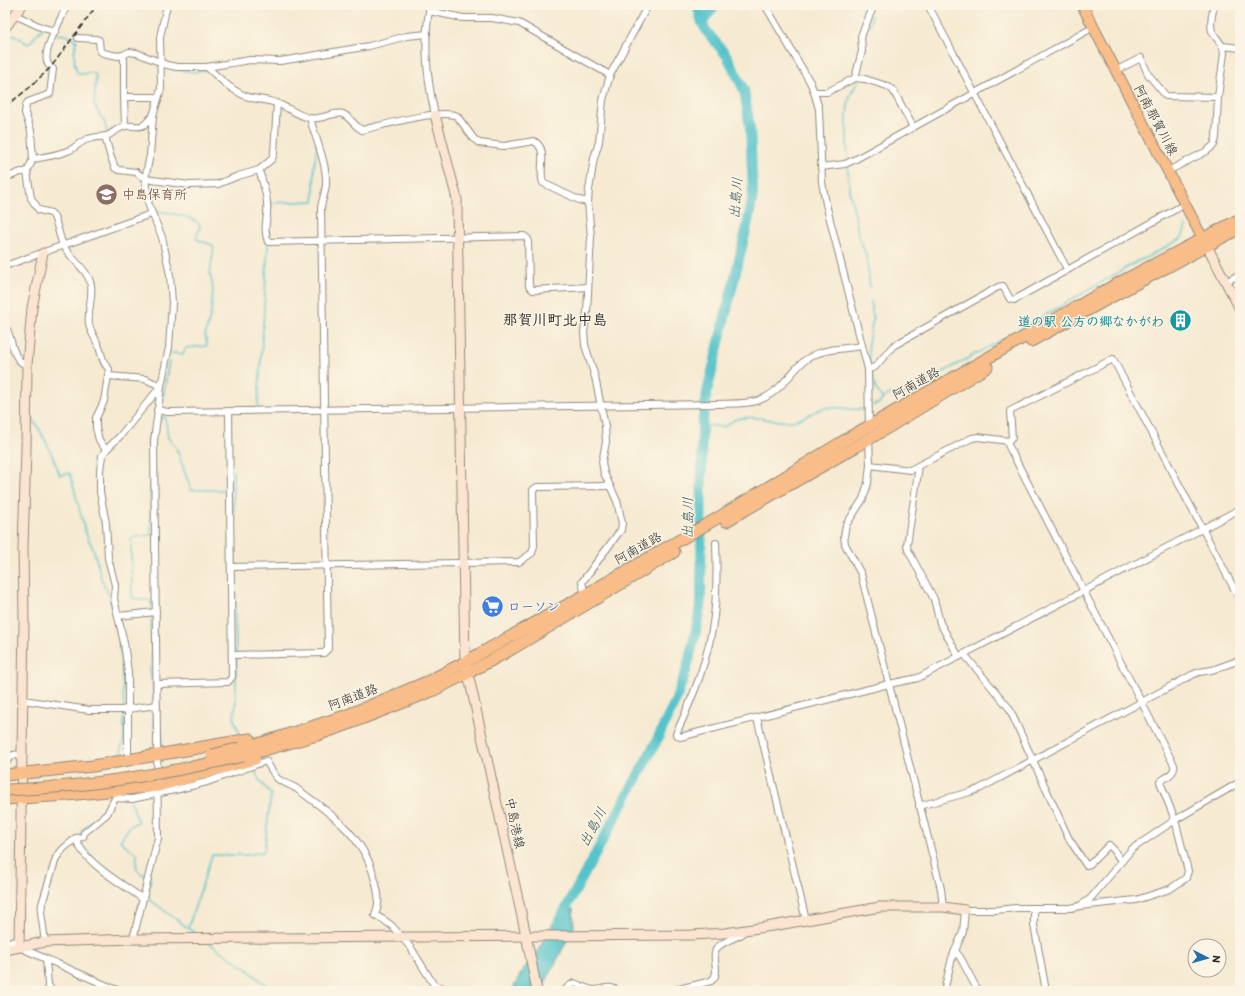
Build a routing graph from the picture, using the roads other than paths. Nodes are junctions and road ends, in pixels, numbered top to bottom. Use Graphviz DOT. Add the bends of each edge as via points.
graph roads {
  1 [pos="22,5"];
  2 [pos="67,5"];
  3 [pos="167,5"];
  4 [pos="648,5"];
  5 [pos="766,5"];
  6 [pos="874,5"];
  7 [pos="928,5"];
  8 [pos="1082,5"];
  9 [pos="1214,5"];
  10 [pos="430,8"];
  11 [pos="15,15"];
  12 [pos="1094,27"];
  13 [pos="5,28"];
  14 [pos="54,32"];
  15 [pos="427,34"];
  16 [pos="78,38"];
  17 [pos="1224,46"];
  18 [pos="1240,48"];
  19 [pos="124,57"];
  20 [pos="161,63"];
  21 [pos="207,67"];
  22 [pos="1115,71"];
  23 [pos="610,75"];
  24 [pos="855,78"];
  25 [pos="814,92"];
  26 [pos="975,94"];
  27 [pos="124,97"];
  28 [pos="1218,97"];
  29 [pos="158,99"];
  30 [pos="277,104"];
  31 [pos="435,115"];
  32 [pos="153,116"];
  33 [pos="310,118"];
  34 [pos="125,126"];
  35 [pos="914,127"];
  36 [pos="105,136"];
  37 [pos="33,159"];
  38 [pos="821,167"];
  39 [pos="259,170"];
  40 [pos="1168,171"];
  41 [pos="27,172"];
  42 [pos="5,178"];
  43 [pos="145,179"];
  44 [pos="588,202"];
  45 [pos="1185,204"];
  46 [pos="151,214"];
  47 [pos="1240,219"];
  48 [pos="1240,228"];
  49 [pos="459,237"];
  50 [pos="322,240"];
  51 [pos="1205,242"];
  52 [pos="63,245"];
  53 [pos="43,253"];
  54 [pos="5,266"];
  55 [pos="1068,269"];
  56 [pos="1240,274"];
  57 [pos="1226,282"];
  58 [pos="588,287"];
  59 [pos="1240,309"];
  60 [pos="5,326"];
  61 [pos="861,346"];
  62 [pos="27,365"];
  63 [pos="868,369"];
  64 [pos="108,376"];
  65 [pos="161,386"];
  66 [pos="601,406"];
  67 [pos="461,407"];
  68 [pos="157,410"];
  69 [pos="325,410"];
  70 [pos="229,411"];
  71 [pos="870,426"];
  72 [pos="869,440"];
  73 [pos="1006,441"];
  74 [pos="106,450"];
  75 [pos="870,465"];
  76 [pos="917,467"];
  77 [pos="610,486"];
  78 [pos="1240,509"];
  79 [pos="720,520"];
  80 [pos="1203,529"];
  81 [pos="685,541"];
  82 [pos="716,543"];
  83 [pos="463,562"];
  84 [pos="326,565"];
  85 [pos="233,567"];
  86 [pos="1084,591"];
  87 [pos="586,594"];
  88 [pos="1240,600"];
  89 [pos="153,611"];
  90 [pos="118,616"];
  91 [pos="234,655"];
  92 [pos="962,655"];
  93 [pos="1240,660"];
  94 [pos="465,662"];
  95 [pos="468,673"];
  96 [pos="157,684"];
  97 [pos="889,684"];
  98 [pos="22,700"];
  99 [pos="1141,703"];
  100 [pos="155,705"];
  101 [pos="124,710"];
  102 [pos="757,718"];
  103 [pos="315,730"];
  104 [pos="242,752"];
  105 [pos="21,754"];
  106 [pos="128,754"];
  107 [pos="157,754"];
  108 [pos="1032,760"];
  109 [pos="5,763"];
  110 [pos="22,774"];
  111 [pos="5,775"];
  112 [pos="1240,782"];
  113 [pos="5,783"];
  114 [pos="177,785"];
  115 [pos="5,790"];
  116 [pos="158,790"];
  117 [pos="22,798"];
  118 [pos="5,799"];
  119 [pos="919,806"];
  120 [pos="1175,820"];
  121 [pos="78,837"];
  122 [pos="1121,861"];
  123 [pos="143,896"];
  124 [pos="1080,906"];
  125 [pos="943,907"];
  126 [pos="1034,908"];
  127 [pos="966,910"];
  128 [pos="806,920"];
  129 [pos="744,930"];
  130 [pos="400,936"];
  131 [pos="526,936"];
  132 [pos="133,938"];
  133 [pos="5,940"];
  134 [pos="45,942"];
  135 [pos="19,944"];
  136 [pos="5,950"];
  137 [pos="955,951"];
  138 [pos="46,960"];
  139 [pos="52,991"];
  140 [pos="119,991"];
  141 [pos="452,991"];
  142 [pos="537,991"];
  143 [pos="564,991"];
  144 [pos="615,991"];
  145 [pos="671,991"];
  146 [pos="944,991"];
  147 [pos="978,991"];
  148 [pos="1046,991"];
  1 -- 11 [label="street"];
  2 -- 14 [label="street"];
  3 -- 20 [label="street" via="160,37"];
  4 -- 23 [label="street"];
  5 -- 25 [label="street"];
  6 -- 24 [label="street" via="860,36 862,51"];
  7 -- 26 [label="street"];
  8 -- 12 [label="main road, 阿南那賀川線"];
  9 -- 17 [label="street" via="1212,31"];
  10 -- 15 [label="street"];
  10 -- 23 [label="street" via="463,18 492,18 519,23"];
  11 -- 13 [label="street"];
  11 -- 14 [label="street"];
  12 -- 22 [label="main road, 阿南那賀川線"];
  12 -- 26 [label="street"];
  14 -- 37 [label="street" via="47,59 53,69 50,94 28,102 25,110 31,131"];
  15 -- 21 [label="street" via="293,59 250,60"];
  15 -- 31 [label="street" via="430,92"];
  16 -- 19 [label="street" via="99,40 100,51"];
  17 -- 18 [label="street"];
  17 -- 28 [label="street"];
  19 -- 20 [label="street" via="129,52 137,53"];
  19 -- 27 [label="street"];
  20 -- 21 [label="street" via="178,68"];
  20 -- 29 [label="street" via="161,89"];
  21 -- 30 [label="street" via="242,94"];
  22 -- 28 [label="street" via="1141,58 1148,74 1166,96"];
  22 -- 40 [label="main road, 阿南那賀川線"];
  23 -- 44 [label="street" via="603,100 599,142 594,158"];
  24 -- 25 [label="street" via="827,92"];
  24 -- 35 [label="street" via="893,90"];
  25 -- 38 [label="street" via="819,109"];
  26 -- 35 [label="street"];
  26 -- 55 [label="street"];
  27 -- 29 [label="street"];
  27 -- 34 [label="street"];
  28 -- 40 [label="street" via="1216,138 1212,148"];
  29 -- 32 [label="street"];
  30 -- 33 [label="street"];
  30 -- 39 [label="street" via="274,153 272,159"];
  31 -- 33 [label="street" via="362,130 344,114"];
  31 -- 44 [label="street" via="457,116 479,143 504,146 534,141 542,150 543,183"];
  31 -- 49 [label="street, 中島港線" via="457,199"];
  32 -- 34 [label="street" via="141,126"];
  32 -- 43 [label="street"];
  33 -- 50 [label="street" via="326,182 322,200"];
  34 -- 36 [label="street"];
  35 -- 38 [label="street" via="845,164"];
  36 -- 37 [label="street" via="87,139 58,154"];
  36 -- 43 [label="street" via="116,168 136,172"];
  37 -- 41 [label="street"];
  38 -- 61 [label="street" via="826,204"];
  39 -- 43 [label="street" via="218,184 190,185"];
  39 -- 50 [label="street" via="268,205 265,222 268,242"];
  40 -- 45 [label="main road, 阿南那賀川線"];
  41 -- 42 [label="street"];
  41 -- 52 [label="street" via="31,198 39,210 53,215"];
  43 -- 46 [label="street"];
  44 -- 58 [label="street" via="591,237"];
  45 -- 51 [label="main road, 阿南那賀川線"];
  45 -- 55 [label="street"];
  46 -- 52 [label="street"];
  46 -- 65 [label="street" via="162,237 170,276 172,303 169,347"];
  47 -- 51 [label="highway, 阿南道路"];
  48 -- 51 [label="highway, 阿南道路"];
  49 -- 50 [label="street"];
  49 -- 58 [label="street" via="524,236 528,239 529,286 533,290"];
  49 -- 67 [label="street, 中島港線"];
  50 -- 69 [label="street"];
  51 -- 57 [label="street"];
  51 -- 71 [label="highway, 阿南道路" via="1115,285"];
  51 -- 72 [label="highway, 阿南道路" via="995,362"];
  52 -- 53 [label="street"];
  52 -- 64 [label="street" via="91,283 89,325 109,369"];
  53 -- 54 [label="street"];
  53 -- 62 [label="street" via="32,308"];
  55 -- 63 [label="street" via="1014,300 1010,299 1003,286 998,287 893,346 875,367"];
  56 -- 57 [label="street"];
  57 -- 59 [label="street"];
  58 -- 66 [label="street" via="585,345"];
  60 -- 62 [label="street" via="15,354 22,364"];
  61 -- 63 [label="street"];
  61 -- 66 [label="street" via="820,352 811,356 802,362 778,390 767,398 755,402"];
  62 -- 98 [label="street"];
  63 -- 71 [label="street"];
  64 -- 65 [label="street" via="145,378"];
  64 -- 74 [label="street" via="104,402 96,418 99,440"];
  65 -- 68 [label="street"];
  65 -- 74 [label="street"];
  66 -- 67 [label="street"];
  66 -- 77 [label="street" via="606,442 602,462"];
  67 -- 69 [label="street"];
  67 -- 83 [label="street, 中島港線"];
  68 -- 70 [label="street"];
  68 -- 89 [label="street" via="154,441"];
  69 -- 70 [label="street"];
  69 -- 84 [label="street"];
  70 -- 85 [label="street"];
  71 -- 72 [label="street"];
  71 -- 79 [label="highway, 阿南道路"];
  72 -- 75 [label="street"];
  72 -- 79 [label="highway, 阿南道路"];
  73 -- 76 [label="street" via="972,438"];
  73 -- 80 [label="street" via="1012,438 1010,411 1113,359"];
  73 -- 86 [label="street"];
  74 -- 90 [label="street" via="102,456 100,470 100,492"];
  75 -- 76 [label="street" via="910,470"];
  75 -- 97 [label="street" via="863,499 846,525 844,536 845,544 861,574"];
  76 -- 92 [label="street" via="908,550 934,600 940,623"];
  77 -- 83 [label="street" via="537,487 533,490 532,553 519,562"];
  77 -- 87 [label="street" via="617,501 621,530 582,582"];
  78 -- 80 [label="street"];
  79 -- 81 [label="highway, 阿南道路"];
  80 -- 86 [label="street"];
  80 -- 88 [label="street"];
  81 -- 87 [label="highway, 阿南道路"];
  81 -- 95 [label="highway, 阿南道路" via="551,626"];
  82 -- 102 [label="street" via="717,581 708,649 699,680 676,734 680,737 688,736"];
  83 -- 84 [label="street"];
  83 -- 94 [label="street, 中島港線"];
  84 -- 85 [label="street"];
  84 -- 91 [label="street" via="328,649 324,653"];
  85 -- 91 [label="street"];
  86 -- 92 [label="street"];
  86 -- 99 [label="street"];
  87 -- 94 [label="highway, 阿南道路"];
  89 -- 90 [label="street"];
  89 -- 96 [label="street"];
  90 -- 101 [label="street" via="128,672"];
  91 -- 96 [label="street" via="232,677 228,682"];
  92 -- 97 [label="street" via="918,678"];
  92 -- 108 [label="street" via="1009,708"];
  93 -- 99 [label="street" via="1192,675"];
  94 -- 95 [label="street, 中島港線"];
  94 -- 103 [label="highway, 阿南道路" via="428,681"];
  95 -- 103 [label="highway, 阿南道路" via="432,691 346,725"];
  95 -- 131 [label="street, 中島港線"];
  96 -- 100 [label="street"];
  97 -- 102 [label="street"];
  97 -- 119 [label="street"];
  98 -- 101 [label="street" via="89,710"];
  98 -- 105 [label="street"];
  99 -- 108 [label="street"];
  99 -- 120 [label="street" via="1174,765 1173,772 1160,782"];
  100 -- 101 [label="street"];
  100 -- 107 [label="street"];
  101 -- 106 [label="street"];
  102 -- 128 [label="street"];
  103 -- 104 [label="highway, 阿南道路"];
  103 -- 107 [label="highway"];
  103 -- 114 [label="highway" via="252,760"];
  104 -- 113 [label="highway, 阿南道路, bridge" via="144,769"];
  104 -- 115 [label="highway, 阿南道路, bridge" via="196,767 125,779"];
  105 -- 109 [label="street" via="13,755"];
  105 -- 110 [label="street"];
  107 -- 110 [label="highway" via="93,766"];
  107 -- 116 [label="street"];
  108 -- 119 [label="street" via="970,792"];
  108 -- 122 [label="street" via="1068,837 1086,865 1109,845"];
  110 -- 111 [label="highway"];
  110 -- 117 [label="street"];
  112 -- 120 [label="street"];
  114 -- 116 [label="highway"];
  114 -- 130 [label="street" via="207,782 266,761 279,779 302,793 353,835 372,868 378,889 379,905 375,915 392,926"];
  116 -- 117 [label="highway"];
  116 -- 121 [label="street" via="130,799 115,798 106,814"];
  116 -- 123 [label="street" via="158,838"];
  117 -- 118 [label="highway"];
  117 -- 135 [label="street"];
  119 -- 125 [label="street" via="941,889"];
  120 -- 122 [label="street" via="1132,849"];
  120 -- 124 [label="street" via="1188,871 1186,878 1170,889 1136,900"];
  121 -- 123 [label="street" via="80,847 89,860"];
  121 -- 134 [label="street" via="56,858 41,912"];
  122 -- 124 [label="street" via="1090,899"];
  123 -- 132 [label="street"];
  124 -- 126 [label="street" via="1063,909"];
  125 -- 127 [label="street"];
  125 -- 128 [label="street" via="880,906"];
  126 -- 127 [label="street"];
  126 -- 148 [label="street" via="1035,932"];
  127 -- 137 [label="street" via="963,932"];
  128 -- 129 [label="street"];
  129 -- 131 [label="street" via="692,935"];
  129 -- 145 [label="street" via="742,934 719,946 715,951 715,978"];
  130 -- 131 [label="street"];
  130 -- 132 [label="street"];
  130 -- 141 [label="street" via="411,948 434,984"];
  131 -- 142 [label="street, 中島港線"];
  132 -- 134 [label="street"];
  133 -- 135 [label="street"];
  134 -- 135 [label="street"];
  135 -- 136 [label="street"];
  135 -- 138 [label="street"];
  137 -- 146 [label="street"];
  137 -- 147 [label="street"];
  138 -- 139 [label="street" via="48,985"];
  138 -- 140 [label="street"];
  143 -- 144 [label="street" via="574,983 592,990 612,987"];
}
